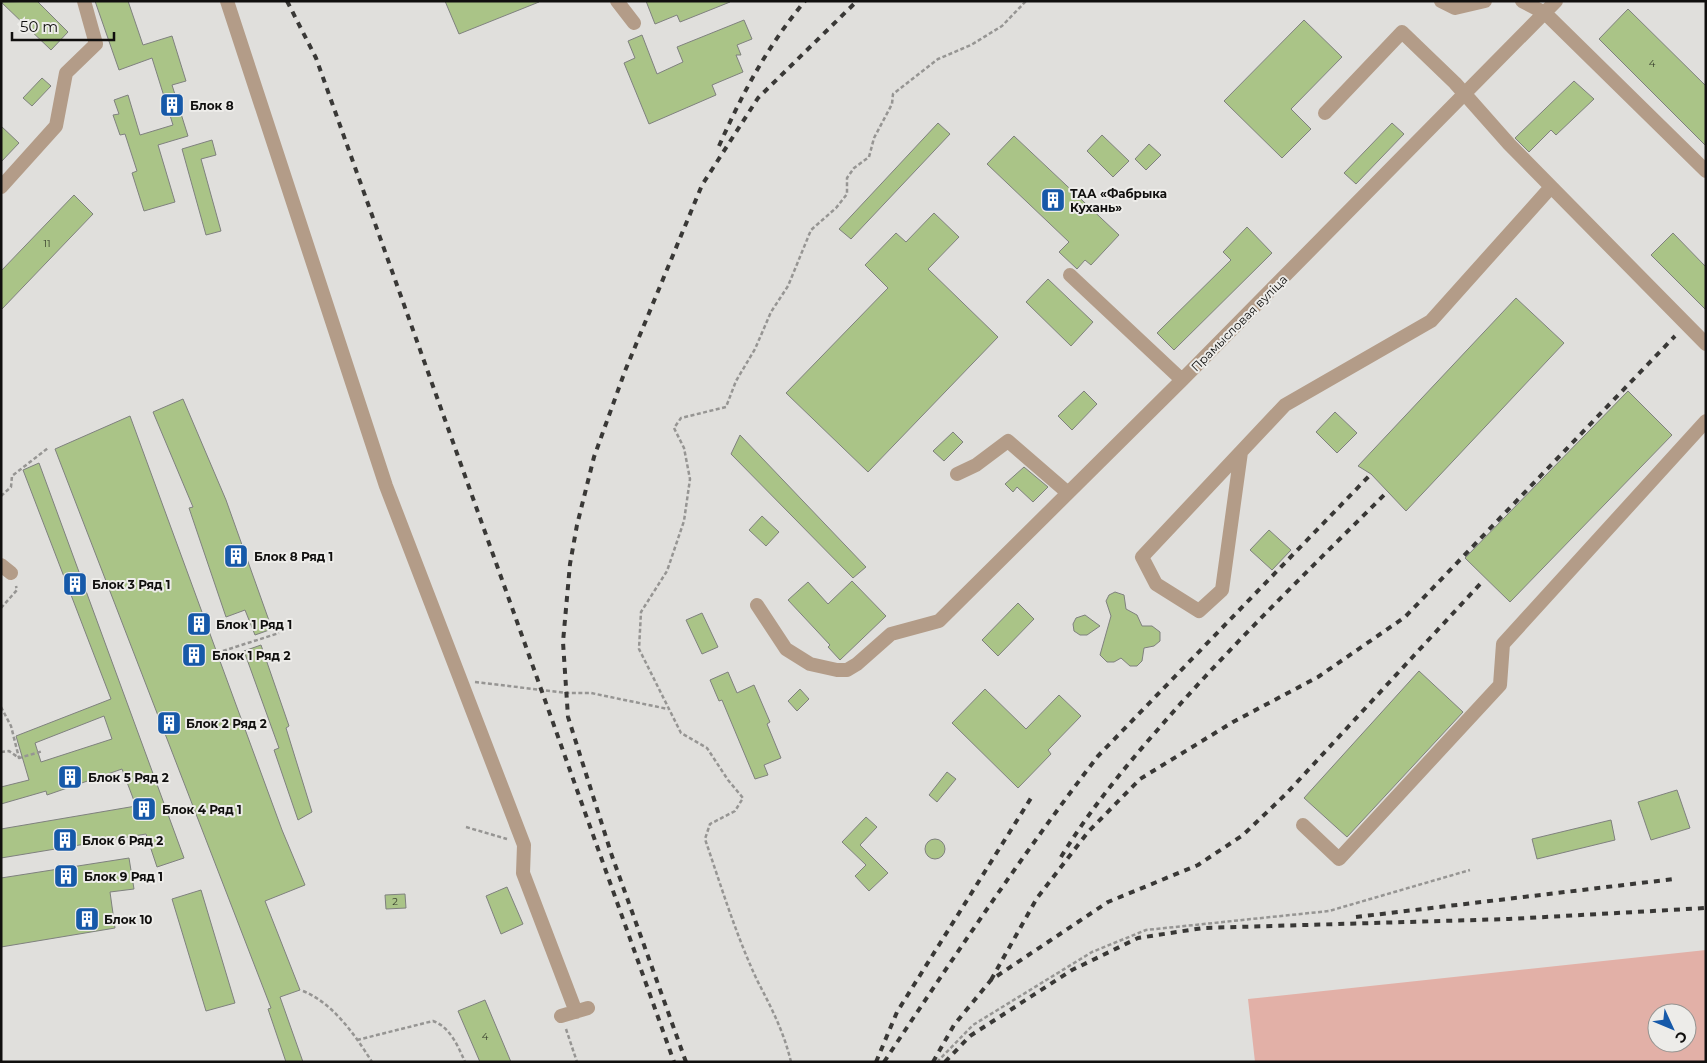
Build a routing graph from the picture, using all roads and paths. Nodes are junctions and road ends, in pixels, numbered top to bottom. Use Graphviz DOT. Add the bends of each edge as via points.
graph roads {
  1 [pos="84,1"];
  2 [pos="228,1"];
  3 [pos="617,1"];
  4 [pos="1026,1"];
  5 [pos="1441,1"];
  6 [pos="1485,1"];
  7 [pos="1522,1"];
  8 [pos="1556,1"];
  9 [pos="1545,13"];
  10 [pos="634,23"];
  11 [pos="1466,94"];
  12 [pos="1325,112"];
  13 [pos="1706,171"];
  14 [pos="1,187"];
  15 [pos="1551,187"];
  16 [pos="1070,275"];
  17 [pos="1706,344"];
  18 [pos="1182,380"];
  19 [pos="1706,420"];
  20 [pos="48,448"];
  21 [pos="1241,452"];
  22 [pos="957,474"];
  23 [pos="1068,493"];
  24 [pos="1,496"];
  25 [pos="6,569"];
  26 [pos="757,605"];
  27 [pos="1,608"];
  28 [pos="279,633"];
  29 [pos="224,651"];
  30 [pos="462,680"];
  31 [pos="1,707"];
  32 [pos="668,709"];
  33 [pos="43,750"];
  34 [pos="1,752"];
  35 [pos="19,758"];
  36 [pos="1303,825"];
  37 [pos="466,827"];
  38 [pos="524,845"];
  39 [pos="1470,870"];
  40 [pos="303,991"];
  41 [pos="561,1016"];
  42 [pos="357,1040"];
  43 [pos="372,1062"];
  44 [pos="465,1062"];
  45 [pos="577,1062"];
  46 [pos="792,1062"];
  47 [pos="937,1062"];
  1 -- 14 [label="street" via="96,44 66,73 56,126"];
  2 -- 30 [label="street" via="386,486"];
  3 -- 10 [label="street"];
  4 -- 32 [label="path" via="1002,26 971,45 938,59 893,94 892,104 874,138 869,157 847,178 846,194 836,208 811,230 788,286 736,381 726,407 681,418 674,428 684,448 690,479 684,521 668,571 641,612 639,649"];
  5 -- 6 [label="street" via="1455,8"];
  7 -- 9 [label="street"];
  8 -- 9 [label="street, Прамысловая вуліца"];
  9 -- 11 [label="street, Прамысловая вуліца"];
  9 -- 13 [label="street"];
  11 -- 12 [label="street" via="1402,32"];
  11 -- 15 [label="street"];
  11 -- 18 [label="street, Прамысловая вуліца"];
  15 -- 17 [label="street"];
  15 -- 21 [label="street" via="1431,321 1285,406"];
  16 -- 18 [label="street"];
  18 -- 23 [label="street, Прамысловая вуліца"];
  19 -- 36 [label="street" via="1503,644 1500,685 1339,859"];
  20 -- 24 [label="path" via="12,476 11,487"];
  21 -- 21 [label="street" via="1142,557 1156,584 1199,611 1222,590"];
  22 -- 23 [label="street" via="976,465 1008,441"];
  23 -- 26 [label="street, Прамысловая вуліца" via="939,621 891,634 847,670 810,664 786,649"];
  25 -- 27 [label="path" via="17,590"];
  28 -- 29 [label="path"];
  30 -- 32 [label="path" via="591,693"];
  30 -- 38 [label="street"];
  31 -- 35 [label="path" via="11,726"];
  32 -- 46 [label="path" via="681,733 707,748 744,798 735,811 710,824 705,839 757,980 772,1006"];
  33 -- 35 [label="path"];
  34 -- 35 [label="path" via="9,751"];
  37 -- 38 [label="path"];
  38 -- 41 [label="street" via="523,873 582,1010"];
  39 -- 47 [label="path" via="1330,911 1146,930 1092,952 973,1024"];
  40 -- 42 [label="path" via="319,998"];
  41 -- 45 [label="path"];
  42 -- 43 [label="path"];
  42 -- 44 [label="path" via="433,1021 447,1031"];
}
